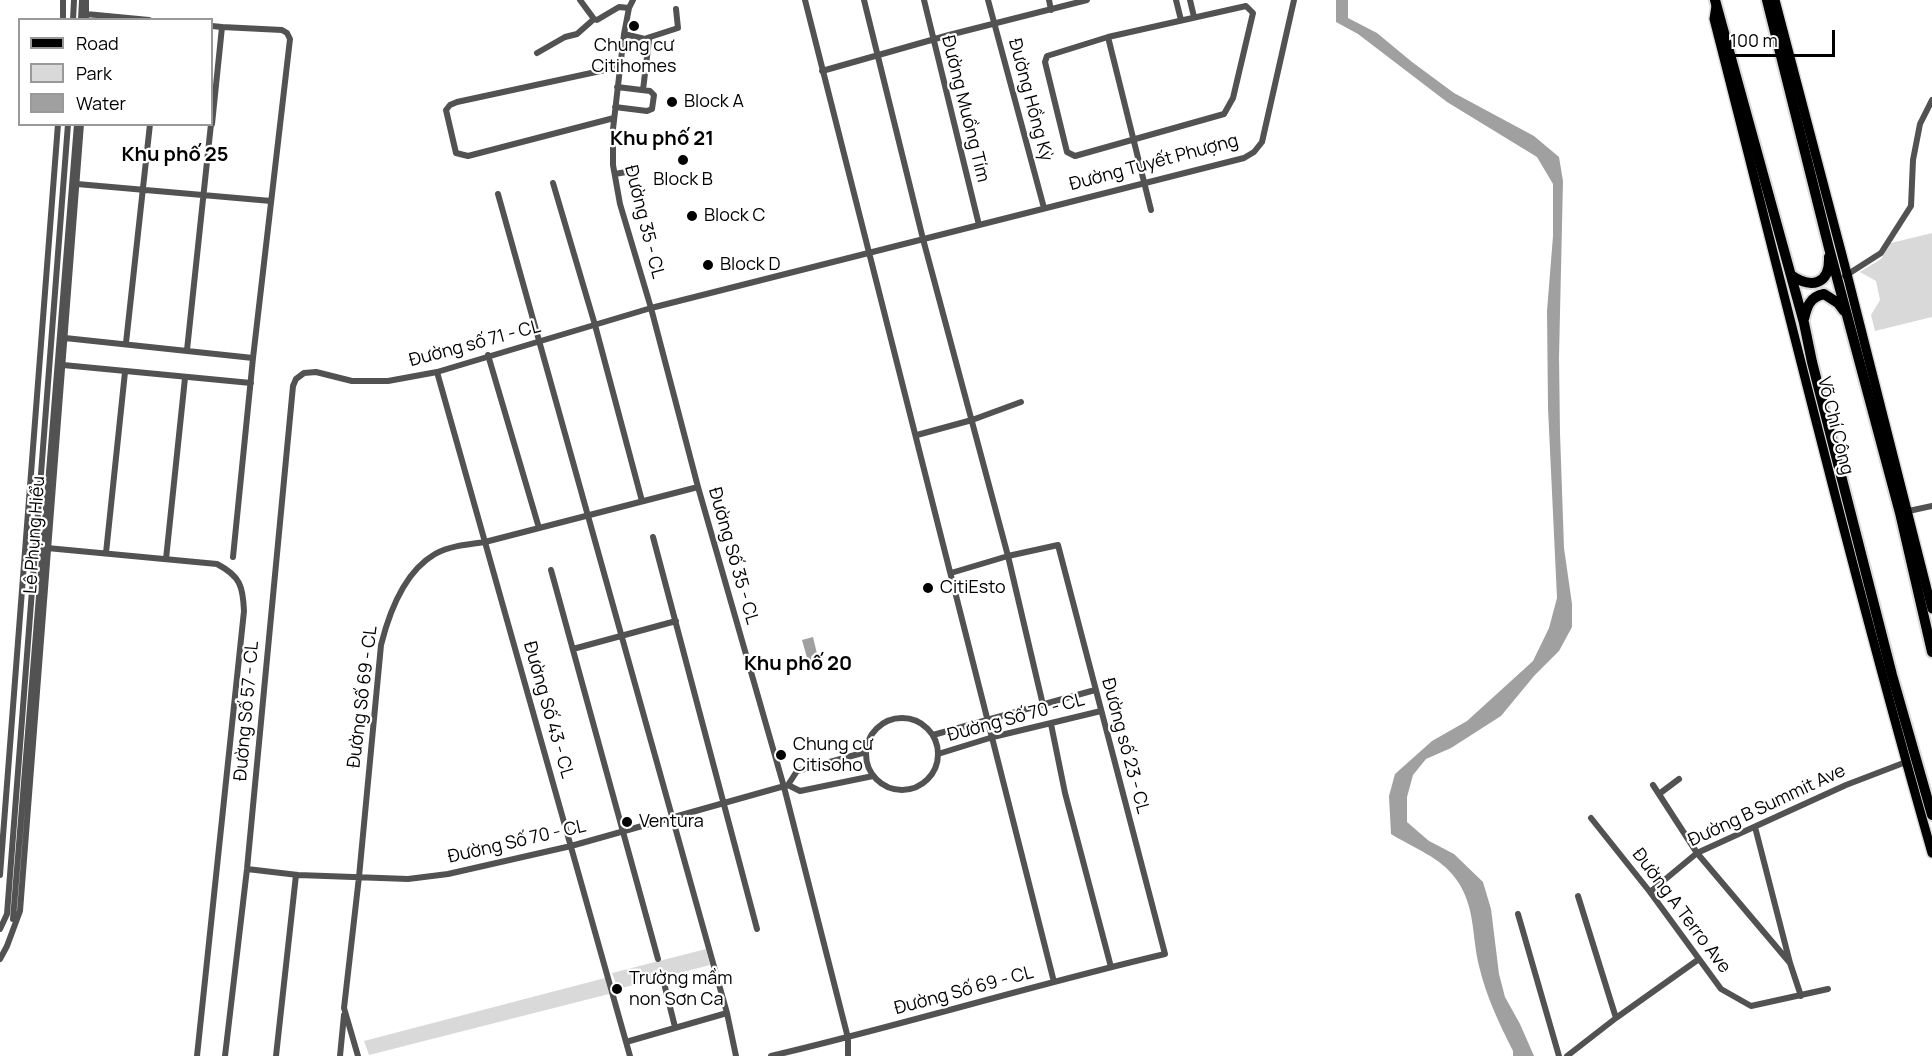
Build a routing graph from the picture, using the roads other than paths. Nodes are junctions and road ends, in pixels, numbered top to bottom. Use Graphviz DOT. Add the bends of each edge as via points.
graph roads {
  1 [pos="63,0"];
  2 [pos="74,0"];
  3 [pos="81,0"];
  4 [pos="86,0"];
  5 [pos="580,0"];
  6 [pos="633,0"];
  7 [pos="805,0"];
  8 [pos="864,0"];
  9 [pos="924,0"];
  10 [pos="988,0"];
  11 [pos="1049,0"];
  12 [pos="1087,0"];
  13 [pos="1176,0"];
  14 [pos="1190,0"];
  15 [pos="1294,0"];
  16 [pos="1767,0"];
  17 [pos="1775,0"];
  18 [pos="1715,3"];
  19 [pos="629,8"];
  20 [pos="676,9"];
  21 [pos="1051,10"];
  22 [pos="1194,17"];
  23 [pos="63,18"];
  24 [pos="73,18"];
  25 [pos="84,18"];
  26 [pos="594,20"];
  27 [pos="1181,20"];
  28 [pos="994,24"];
  29 [pos="213,26"];
  30 [pos="222,27"];
  31 [pos="624,34"];
  32 [pos="1108,37"];
  33 [pos="647,38"];
  34 [pos="932,40"];
  35 [pos="537,53"];
  36 [pos="879,55"];
  37 [pos="619,67"];
  38 [pos="822,71"];
  39 [pos="617,87"];
  40 [pos="643,90"];
  41 [pos="1932,100"];
  42 [pos="615,107"];
  43 [pos="213,114"];
  44 [pos="614,118"];
  45 [pos="58,126"];
  46 [pos="68,126"];
  47 [pos="76,126"];
  48 [pos="81,126"];
  49 [pos="150,126"];
  50 [pos="212,126"];
  51 [pos="1133,139"];
  52 [pos="637,170"];
  53 [pos="615,174"];
  54 [pos="1143,182"];
  55 [pos="553,183"];
  56 [pos="77,184"];
  57 [pos="143,190"];
  58 [pos="498,194"];
  59 [pos="204,196"];
  60 [pos="271,201"];
  61 [pos="1044,208"];
  62 [pos="1151,210"];
  63 [pos="979,225"];
  64 [pos="923,239"];
  65 [pos="1829,248"];
  66 [pos="869,253"];
  67 [pos="1791,275"];
  68 [pos="1843,277"];
  69 [pos="651,308"];
  70 [pos="1848,318"];
  71 [pos="1804,323"];
  72 [pos="595,325"];
  73 [pos="65,338"];
  74 [pos="539,342"];
  75 [pos="126,343"];
  76 [pos="187,350"];
  77 [pos="488,356"];
  78 [pos="253,358"];
  79 [pos="63,366"];
  80 [pos="124,372"];
  81 [pos="437,372"];
  82 [pos="304,373"];
  83 [pos="185,378"];
  84 [pos="250,383"];
  85 [pos="1021,402"];
  86 [pos="1818,404"];
  87 [pos="972,420"];
  88 [pos="916,435"];
  89 [pos="698,487"];
  90 [pos="642,501"];
  91 [pos="1932,506"];
  92 [pos="1904,512"];
  93 [pos="587,516"];
  94 [pos="539,528"];
  95 [pos="653,537"];
  96 [pos="485,542"];
  97 [pos="26,545"];
  98 [pos="36,546"];
  99 [pos="46,547"];
  100 [pos="106,553"];
  101 [pos="1008,556"];
  102 [pos="233,557"];
  103 [pos="166,559"];
  104 [pos="551,570"];
  105 [pos="951,573"];
  106 [pos="1932,609"];
  107 [pos="676,621"];
  108 [pos="621,636"];
  109 [pos="573,649"];
  110 [pos="1932,651"];
  111 [pos="18,652"];
  112 [pos="26,654"];
  113 [pos="38,655"];
  114 [pos="1095,690"];
  115 [pos="1043,705"];
  116 [pos="1101,711"];
  117 [pos="988,719"];
  118 [pos="1051,724"];
  119 [pos="933,735"];
  120 [pos="993,737"];
  121 [pos="866,752"];
  122 [pos="938,754"];
  123 [pos="1906,762"];
  124 [pos="873,776"];
  125 [pos="1679,779"];
  126 [pos="1653,784"];
  127 [pos="786,786"];
  128 [pos="1659,794"];
  129 [pos="724,803"];
  130 [pos="1932,814"];
  131 [pos="672,818"];
  132 [pos="1591,818"];
  133 [pos="1755,827"];
  134 [pos="621,831"];
  135 [pos="571,846"];
  136 [pos="1697,853"];
  137 [pos="1932,853"];
  138 [pos="247,869"];
  139 [pos="0,875"];
  140 [pos="296,875"];
  141 [pos="359,877"];
  142 [pos="1650,892"];
  143 [pos="1578,896"];
  144 [pos="1518,914"];
  145 [pos="0,929"];
  146 [pos="757,929"];
  147 [pos="1165,954"];
  148 [pos="658,958"];
  149 [pos="0,959"];
  150 [pos="1699,959"];
  151 [pos="1790,963"];
  152 [pos="1111,967"];
  153 [pos="1054,982"];
  154 [pos="664,983"];
  155 [pos="1828,989"];
  156 [pos="1801,996"];
  157 [pos="344,1008"];
  158 [pos="727,1013"];
  159 [pos="1616,1018"];
  160 [pos="675,1027"];
  161 [pos="848,1038"];
  162 [pos="626,1042"];
  163 [pos="196,1056"];
  164 [pos="225,1056"];
  165 [pos="276,1056"];
  166 [pos="340,1056"];
  167 [pos="358,1056"];
  168 [pos="630,1056"];
  169 [pos="736,1056"];
  170 [pos="771,1056"];
  171 [pos="848,1056"];
  172 [pos="1559,1056"];
  173 [pos="1567,1056"];
  1 -- 23 [label="street"];
  2 -- 24 [label="street"];
  3 -- 25 [label="street"];
  4 -- 25 [label="street"];
  5 -- 26 [label="street"];
  6 -- 19 [label="street, Đường 35 - CL"];
  7 -- 38 [label="street"];
  8 -- 36 [label="street"];
  9 -- 34 [label="street, Đường Muồng Tím"];
  10 -- 28 [label="street, Đường Hồng Kỳ"];
  11 -- 21 [label="street"];
  12 -- 21 [label="street"];
  13 -- 27 [label="street"];
  14 -- 22 [label="street"];
  15 -- 54 [label="street, Đường Tuyết Phượng" via="1262,142 1254,152 1244,158"];
  16 -- 65 [label="highway"];
  17 -- 68 [label="main road"];
  18 -- 67 [label="highway, Võ Chí Công"];
  18 -- 86 [label="main road, Võ Chí Công" via="1714,19"];
  19 -- 26 [label="street" via="619,7"];
  19 -- 31 [label="street, Đường 35 - CL"];
  20 -- 33 [label="street" via="678,28"];
  21 -- 28 [label="street"];
  22 -- 27 [label="street"];
  22 -- 51 [label="street" via="1246,6 1253,13 1230,106 1224,114"];
  26 -- 35 [label="street" via="577,34"];
  27 -- 32 [label="street"];
  28 -- 34 [label="street"];
  28 -- 61 [label="street, Đường Hồng Kỳ"];
  29 -- 30 [label="street"];
  30 -- 43 [label="street"];
  30 -- 60 [label="street" via="282,30 290,39"];
  31 -- 33 [label="street"];
  31 -- 37 [label="street, Đường 35 - CL"];
  32 -- 51 [label="street"];
  32 -- 51 [label="street" via="1047,56 1067,152 1071,155"];
  33 -- 40 [label="street"];
  34 -- 36 [label="street"];
  34 -- 63 [label="street, Đường Muồng Tím"];
  36 -- 38 [label="street"];
  36 -- 64 [label="street"];
  37 -- 39 [label="street, Đường 35 - CL"];
  37 -- 44 [label="street" via="457,102 446,110 456,153 468,156"];
  38 -- 66 [label="street"];
  39 -- 40 [label="street"];
  39 -- 42 [label="street, Đường 35 - CL"];
  40 -- 42 [label="street" via="654,94 652,109"];
  41 -- 68 [label="street" via="1920,124 1914,151 1911,206 1881,253"];
  42 -- 44 [label="street, Đường 35 - CL"];
  44 -- 53 [label="street, Đường 35 - CL"];
  45 -- 97 [label="street, Lê Phụng Hiểu"];
  46 -- 98 [label="street, Lê Phụng Hiểu"];
  47 -- 99 [label="street, Lê Phụng Hiểu"];
  48 -- 56 [label="street, Lê Phụng Hiểu"];
  49 -- 57 [label="street"];
  50 -- 59 [label="street"];
  51 -- 54 [label="street"];
  52 -- 53 [label="street"];
  53 -- 69 [label="street, Đường 35 - CL"];
  54 -- 61 [label="street, Đường Tuyết Phượng"];
  54 -- 62 [label="street"];
  55 -- 72 [label="street"];
  56 -- 57 [label="street"];
  56 -- 73 [label="street, Lê Phụng Hiểu"];
  57 -- 59 [label="street"];
  57 -- 75 [label="street"];
  58 -- 74 [label="street"];
  59 -- 60 [label="street"];
  59 -- 76 [label="street"];
  60 -- 78 [label="street"];
  61 -- 63 [label="street, Đường Tuyết Phượng"];
  63 -- 64 [label="street, Đường Tuyết Phượng"];
  64 -- 66 [label="street, Đường Tuyết Phượng"];
  64 -- 87 [label="street"];
  65 -- 67 [label="highway" via="1824,278 1808,284"];
  65 -- 68 [label="highway"];
  66 -- 69 [label="street, Đường số 71 - CL"];
  66 -- 88 [label="street"];
  67 -- 71 [label="highway, Võ Chí Công"];
  68 -- 70 [label="highway"];
  68 -- 92 [label="main road"];
  69 -- 72 [label="street, Đường số 71 - CL"];
  69 -- 89 [label="street, Đường Số 35 - CL"];
  70 -- 71 [label="highway" via="1838,303 1824,294 1809,303"];
  70 -- 92 [label="highway"];
  71 -- 86 [label="highway, Võ Chí Công"];
  72 -- 74 [label="street, Đường số 71 - CL"];
  72 -- 90 [label="street"];
  73 -- 75 [label="street"];
  73 -- 79 [label="street, Lê Phụng Hiểu"];
  74 -- 77 [label="street, Đường số 71 - CL"];
  74 -- 93 [label="street"];
  75 -- 76 [label="street"];
  76 -- 78 [label="street"];
  77 -- 81 [label="street, Đường số 71 - CL"];
  77 -- 94 [label="street"];
  78 -- 84 [label="street"];
  79 -- 80 [label="street"];
  79 -- 99 [label="street, Lê Phụng Hiểu"];
  80 -- 83 [label="street"];
  80 -- 100 [label="street"];
  81 -- 82 [label="street, Đường số 71 - CL" via="388,381 352,381"];
  81 -- 96 [label="street, Đường Số 43 - CL"];
  82 -- 138 [label="street, Đường Số 57 - CL" via="293,386"];
  83 -- 84 [label="street"];
  83 -- 103 [label="street"];
  84 -- 102 [label="street"];
  85 -- 87 [label="street"];
  86 -- 123 [label="main road, Võ Chí Công" via="1849,550"];
  86 -- 130 [label="highway, Võ Chí Công"];
  87 -- 88 [label="street"];
  87 -- 101 [label="street"];
  88 -- 105 [label="street"];
  89 -- 90 [label="street, Đường Số 69 - CL"];
  89 -- 127 [label="street, Đường Số 35 - CL"];
  90 -- 93 [label="street, Đường Số 69 - CL"];
  91 -- 92 [label="street"];
  92 -- 106 [label="main road"];
  92 -- 110 [label="highway"];
  93 -- 94 [label="street, Đường Số 69 - CL"];
  93 -- 108 [label="street"];
  94 -- 96 [label="street, Đường Số 69 - CL"];
  95 -- 107 [label="street"];
  96 -- 135 [label="street, Đường Số 43 - CL"];
  96 -- 141 [label="street, Đường Số 69 - CL" via="435,554 400,592 388,616 381,645"];
  97 -- 98 [label="street"];
  97 -- 111 [label="street, Lê Phụng Hiểu"];
  98 -- 99 [label="street"];
  98 -- 112 [label="street, Lê Phụng Hiểu"];
  99 -- 100 [label="street"];
  99 -- 113 [label="street, Lê Phụng Hiểu"];
  100 -- 103 [label="street"];
  101 -- 105 [label="street"];
  101 -- 114 [label="street, Đường số 23 - CL" via="1058,545"];
  101 -- 115 [label="street"];
  103 -- 163 [label="street" via="217,564 239,580 243,593"];
  104 -- 109 [label="street"];
  105 -- 117 [label="street"];
  107 -- 108 [label="street"];
  107 -- 129 [label="street"];
  108 -- 109 [label="street"];
  108 -- 131 [label="street"];
  109 -- 134 [label="street"];
  111 -- 112 [label="street"];
  111 -- 139 [label="street, Lê Phụng Hiểu"];
  112 -- 113 [label="street"];
  112 -- 145 [label="street, Lê Phụng Hiểu" via="7,914"];
  113 -- 149 [label="street, Lê Phụng Hiểu" via="20,911"];
  114 -- 115 [label="street, Đường Số 70 - CL"];
  114 -- 116 [label="street, Đường số 23 - CL"];
  115 -- 117 [label="street, Đường Số 70 - CL"];
  116 -- 118 [label="street, Đường Số 70 - CL"];
  116 -- 147 [label="street, Đường số 23 - CL"];
  117 -- 119 [label="street, Đường Số 70 - CL"];
  117 -- 120 [label="street"];
  118 -- 120 [label="street, Đường Số 70 - CL"];
  118 -- 152 [label="street"];
  119 -- 121 [label="street" via="915,720 893,719 874,731"];
  119 -- 122 [label="street"];
  120 -- 122 [label="street, Đường Số 70 - CL"];
  120 -- 153 [label="street"];
  121 -- 124 [label="street"];
  121 -- 127 [label="street, Đường Số 70 - CL" via="797,771"];
  122 -- 124 [label="street" via="935,768 918,786 893,789"];
  123 -- 133 [label="street, Đường B Summit Ave"];
  123 -- 137 [label="main road, Võ Chí Công"];
  124 -- 127 [label="street, Đường Số 70 - CL" via="800,791"];
  125 -- 128 [label="street"];
  126 -- 128 [label="street"];
  127 -- 129 [label="street, Đường Số 70 - CL"];
  127 -- 161 [label="street, Đường Số 35 - CL"];
  128 -- 136 [label="street"];
  129 -- 131 [label="street, Đường Số 70 - CL"];
  129 -- 146 [label="street"];
  131 -- 134 [label="street, Đường Số 70 - CL"];
  131 -- 158 [label="street"];
  132 -- 142 [label="street, Đường A Terro Ave"];
  133 -- 136 [label="street, Đường B Summit Ave"];
  133 -- 151 [label="street"];
  134 -- 135 [label="street, Đường Số 70 - CL"];
  134 -- 148 [label="street"];
  135 -- 141 [label="street, Đường Số 70 - CL" via="448,874 408,879"];
  135 -- 162 [label="street, Đường Số 43 - CL"];
  136 -- 142 [label="street, Đường B Summit Ave"];
  136 -- 151 [label="street"];
  138 -- 140 [label="street, Đường Số 70 - CL"];
  138 -- 164 [label="street, Đường Số 57 - CL"];
  140 -- 141 [label="street, Đường Số 70 - CL"];
  140 -- 165 [label="street"];
  141 -- 157 [label="street, Đường Số 69 - CL"];
  142 -- 150 [label="street, Đường A Terro Ave"];
  143 -- 159 [label="street"];
  144 -- 172 [label="street"];
  147 -- 152 [label="street, Đường Số 69 - CL"];
  150 -- 156 [label="street, Đường A Terro Ave" via="1721,989 1751,1006"];
  150 -- 159 [label="street"];
  151 -- 156 [label="street"];
  152 -- 153 [label="street, Đường Số 69 - CL"];
  153 -- 161 [label="street, Đường Số 69 - CL"];
  154 -- 160 [label="street"];
  155 -- 156 [label="street, Đường A Terro Ave"];
  157 -- 166 [label="street"];
  157 -- 167 [label="street, Đường Số 69 - CL"];
  158 -- 160 [label="street"];
  158 -- 169 [label="street"];
  159 -- 173 [label="street"];
  160 -- 162 [label="street"];
  161 -- 170 [label="street, Đường Số 69 - CL"];
  161 -- 171 [label="street, Đường Số 35 - CL"];
  162 -- 168 [label="street, Đường Số 43 - CL"];
}
